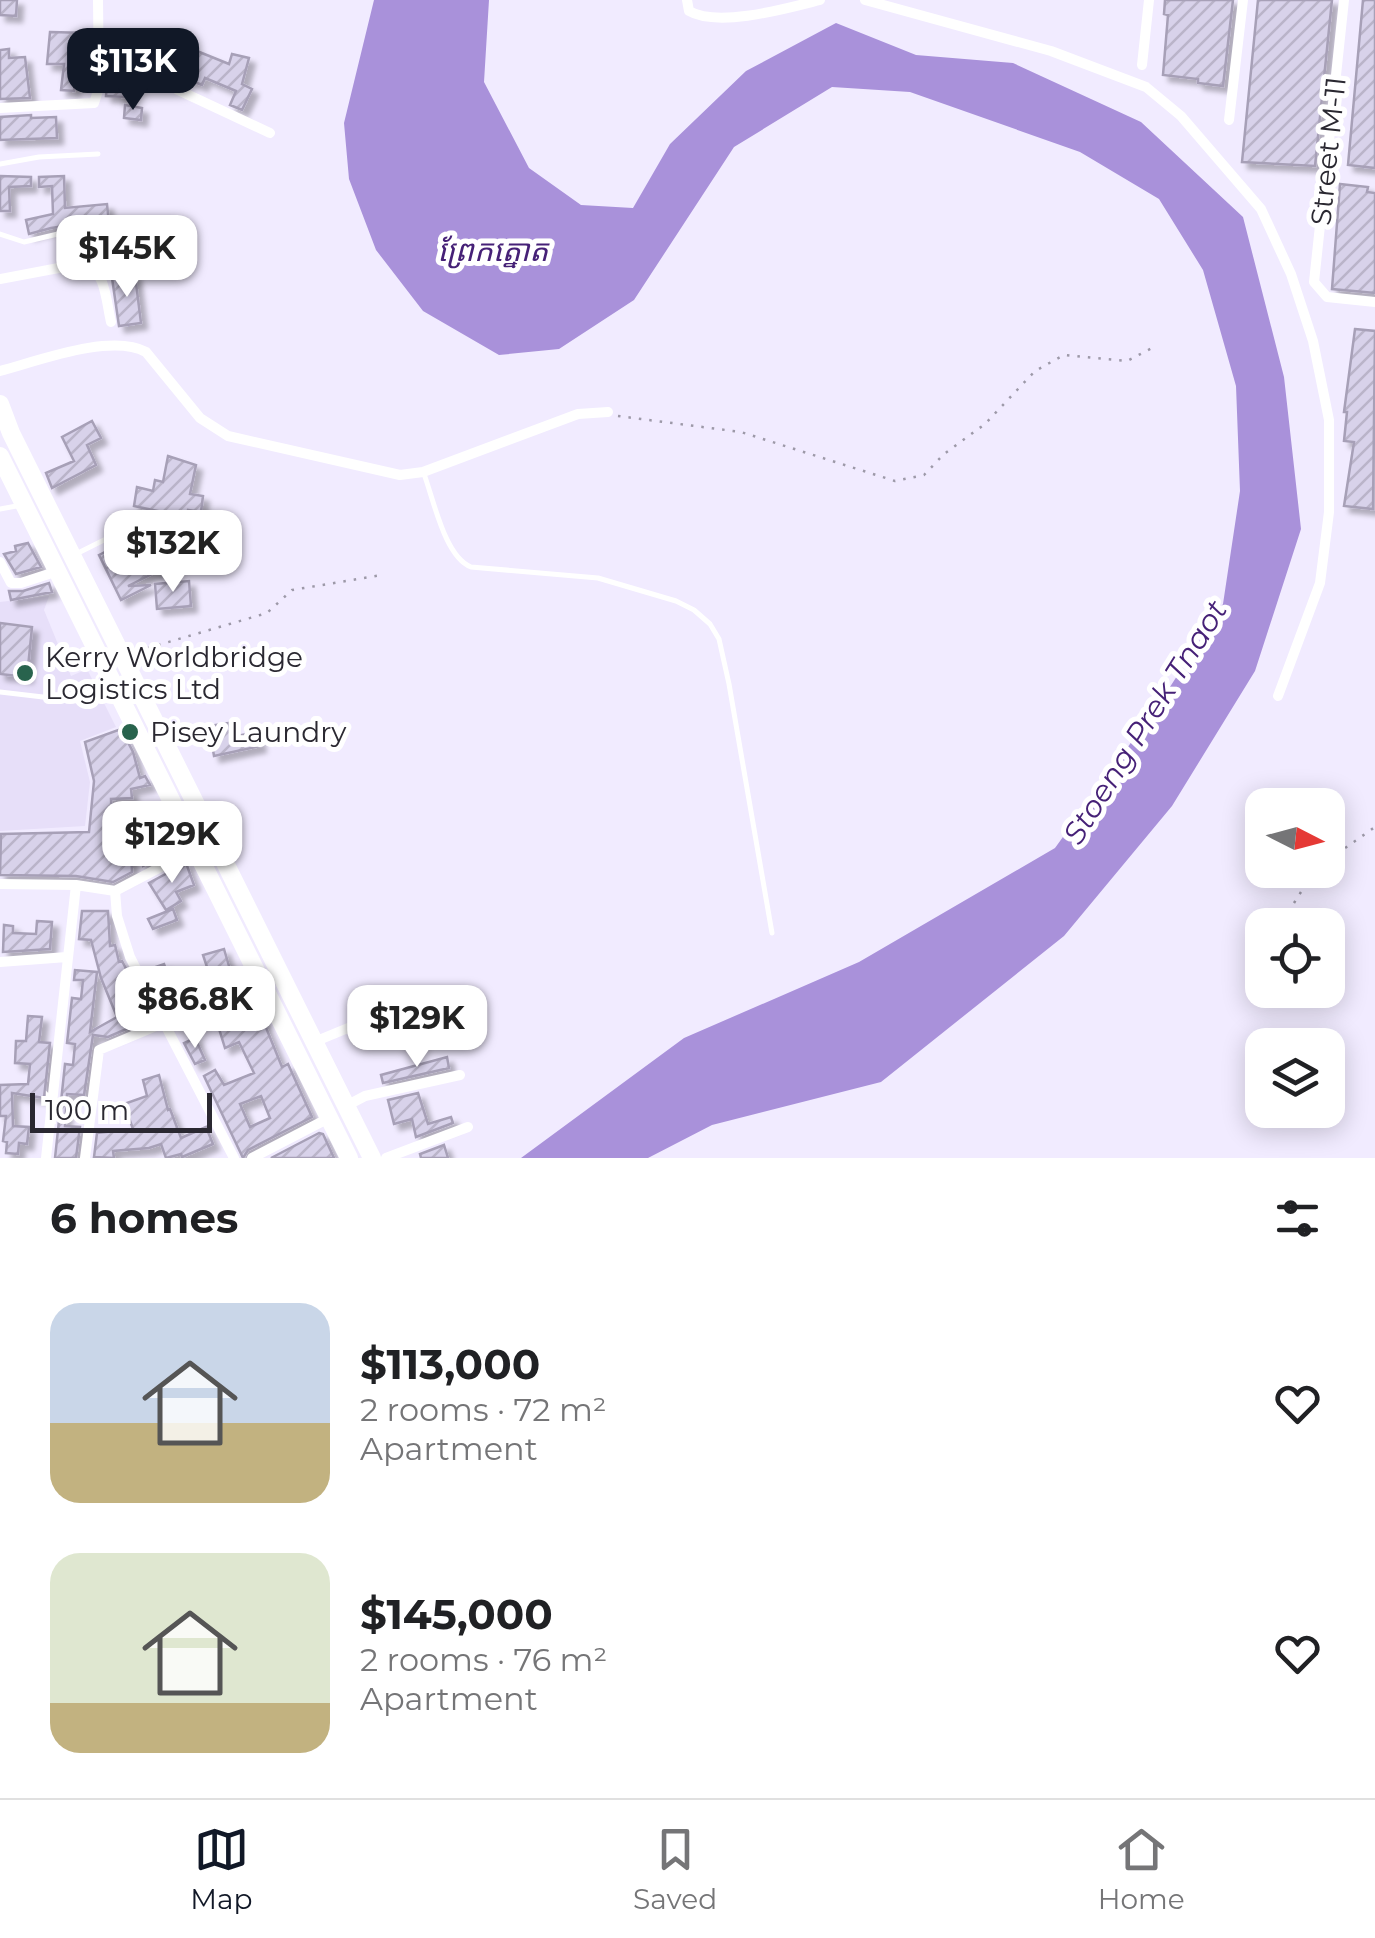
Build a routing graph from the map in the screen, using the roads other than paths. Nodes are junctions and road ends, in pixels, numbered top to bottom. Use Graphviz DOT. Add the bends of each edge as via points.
graph roads {
  1 [pos="98,0"];
  2 [pos="687,0"];
  3 [pos="820,0"];
  4 [pos="865,0"];
  5 [pos="1150,0"];
  6 [pos="1244,0"];
  7 [pos="1344,0"];
  8 [pos="99,50"];
  9 [pos="1142,66"];
  10 [pos="0,108"];
  11 [pos="1230,120"];
  12 [pos="270,133"];
  13 [pos="98,154"];
  14 [pos="0,164"];
  15 [pos="75,230"];
  16 [pos="0,234"];
  17 [pos="0,279"];
  18 [pos="1375,302"];
  19 [pos="111,322"];
  20 [pos="0,371"];
  21 [pos="0,404"];
  22 [pos="608,412"];
  23 [pos="0,456"];
  24 [pos="423,472"];
  25 [pos="24,504"];
  26 [pos="0,509"];
  27 [pos="114,539"];
  28 [pos="72,556"];
  29 [pos="0,562"];
  30 [pos="58,572"];
  31 [pos="134,681"];
  32 [pos="116,690"];
  33 [pos="0,692"];
  34 [pos="1278,696"];
  35 [pos="195,849"];
  36 [pos="0,884"];
  37 [pos="76,885"];
  38 [pos="116,891"];
  39 [pos="772,933"];
  40 [pos="67,957"];
  41 [pos="0,962"];
  42 [pos="262,982"];
  43 [pos="167,1023"];
  44 [pos="386,1030"];
  45 [pos="314,1042"];
  46 [pos="460,1075"];
  47 [pos="346,1106"];
  48 [pos="329,1118"];
  49 [pos="468,1127"];
  50 [pos="46,1158"];
  51 [pos="84,1158"];
  52 [pos="234,1158"];
  53 [pos="252,1158"];
  54 [pos="349,1158"];
  55 [pos="372,1158"];
  56 [pos="386,1158"];
  1 -- 8 [label="street"];
  2 -- 3 [label="street" via="688,12 708,17"];
  4 -- 34 [label="street" via="1051,51 1146,87 1181,116 1260,209 1292,274 1329,420 1329,512 1320,583"];
  5 -- 9 [label="street"];
  6 -- 11 [label="street"];
  7 -- 18 [label="street, Street M-11" via="1314,282 1327,297"];
  8 -- 10 [label="street" via="94,103"];
  8 -- 12 [label="street" via="136,53 178,90"];
  13 -- 14 [label="lane"];
  15 -- 16 [label="lane" via="24,242"];
  17 -- 19 [label="street" via="85,263 100,276"];
  20 -- 24 [label="street" via="82,350 134,346 200,418 228,436 375,471"];
  21 -- 28 [label="highway"];
  22 -- 24 [label="street" via="578,414"];
  23 -- 25 [label="highway"];
  24 -- 39 [label="lane" via="459,562 598,578 676,601 710,624 729,684"];
  25 -- 26 [label="lane"];
  25 -- 30 [label="highway"];
  27 -- 28 [label="lane"];
  28 -- 31 [label="highway"];
  29 -- 30 [label="street" via="10,583"];
  30 -- 32 [label="highway"];
  31 -- 32 [label="lane"];
  31 -- 45 [label="highway"];
  32 -- 33 [label="lane" via="86,702"];
  32 -- 35 [label="highway"];
  35 -- 38 [label="street"];
  35 -- 42 [label="highway"];
  36 -- 37 [label="street"];
  37 -- 38 [label="street"];
  37 -- 40 [label="street"];
  38 -- 43 [label="street" via="130,957"];
  40 -- 41 [label="street"];
  40 -- 50 [label="street"];
  42 -- 43 [label="street"];
  42 -- 48 [label="highway"];
  43 -- 51 [label="street" via="99,1050"];
  43 -- 52 [label="street"];
  44 -- 45 [label="street" via="361,1038 348,1028"];
  45 -- 47 [label="highway"];
  46 -- 47 [label="street"];
  47 -- 55 [label="highway"];
  48 -- 53 [label="street"];
  48 -- 54 [label="highway"];
  49 -- 56 [label="street"];
}
